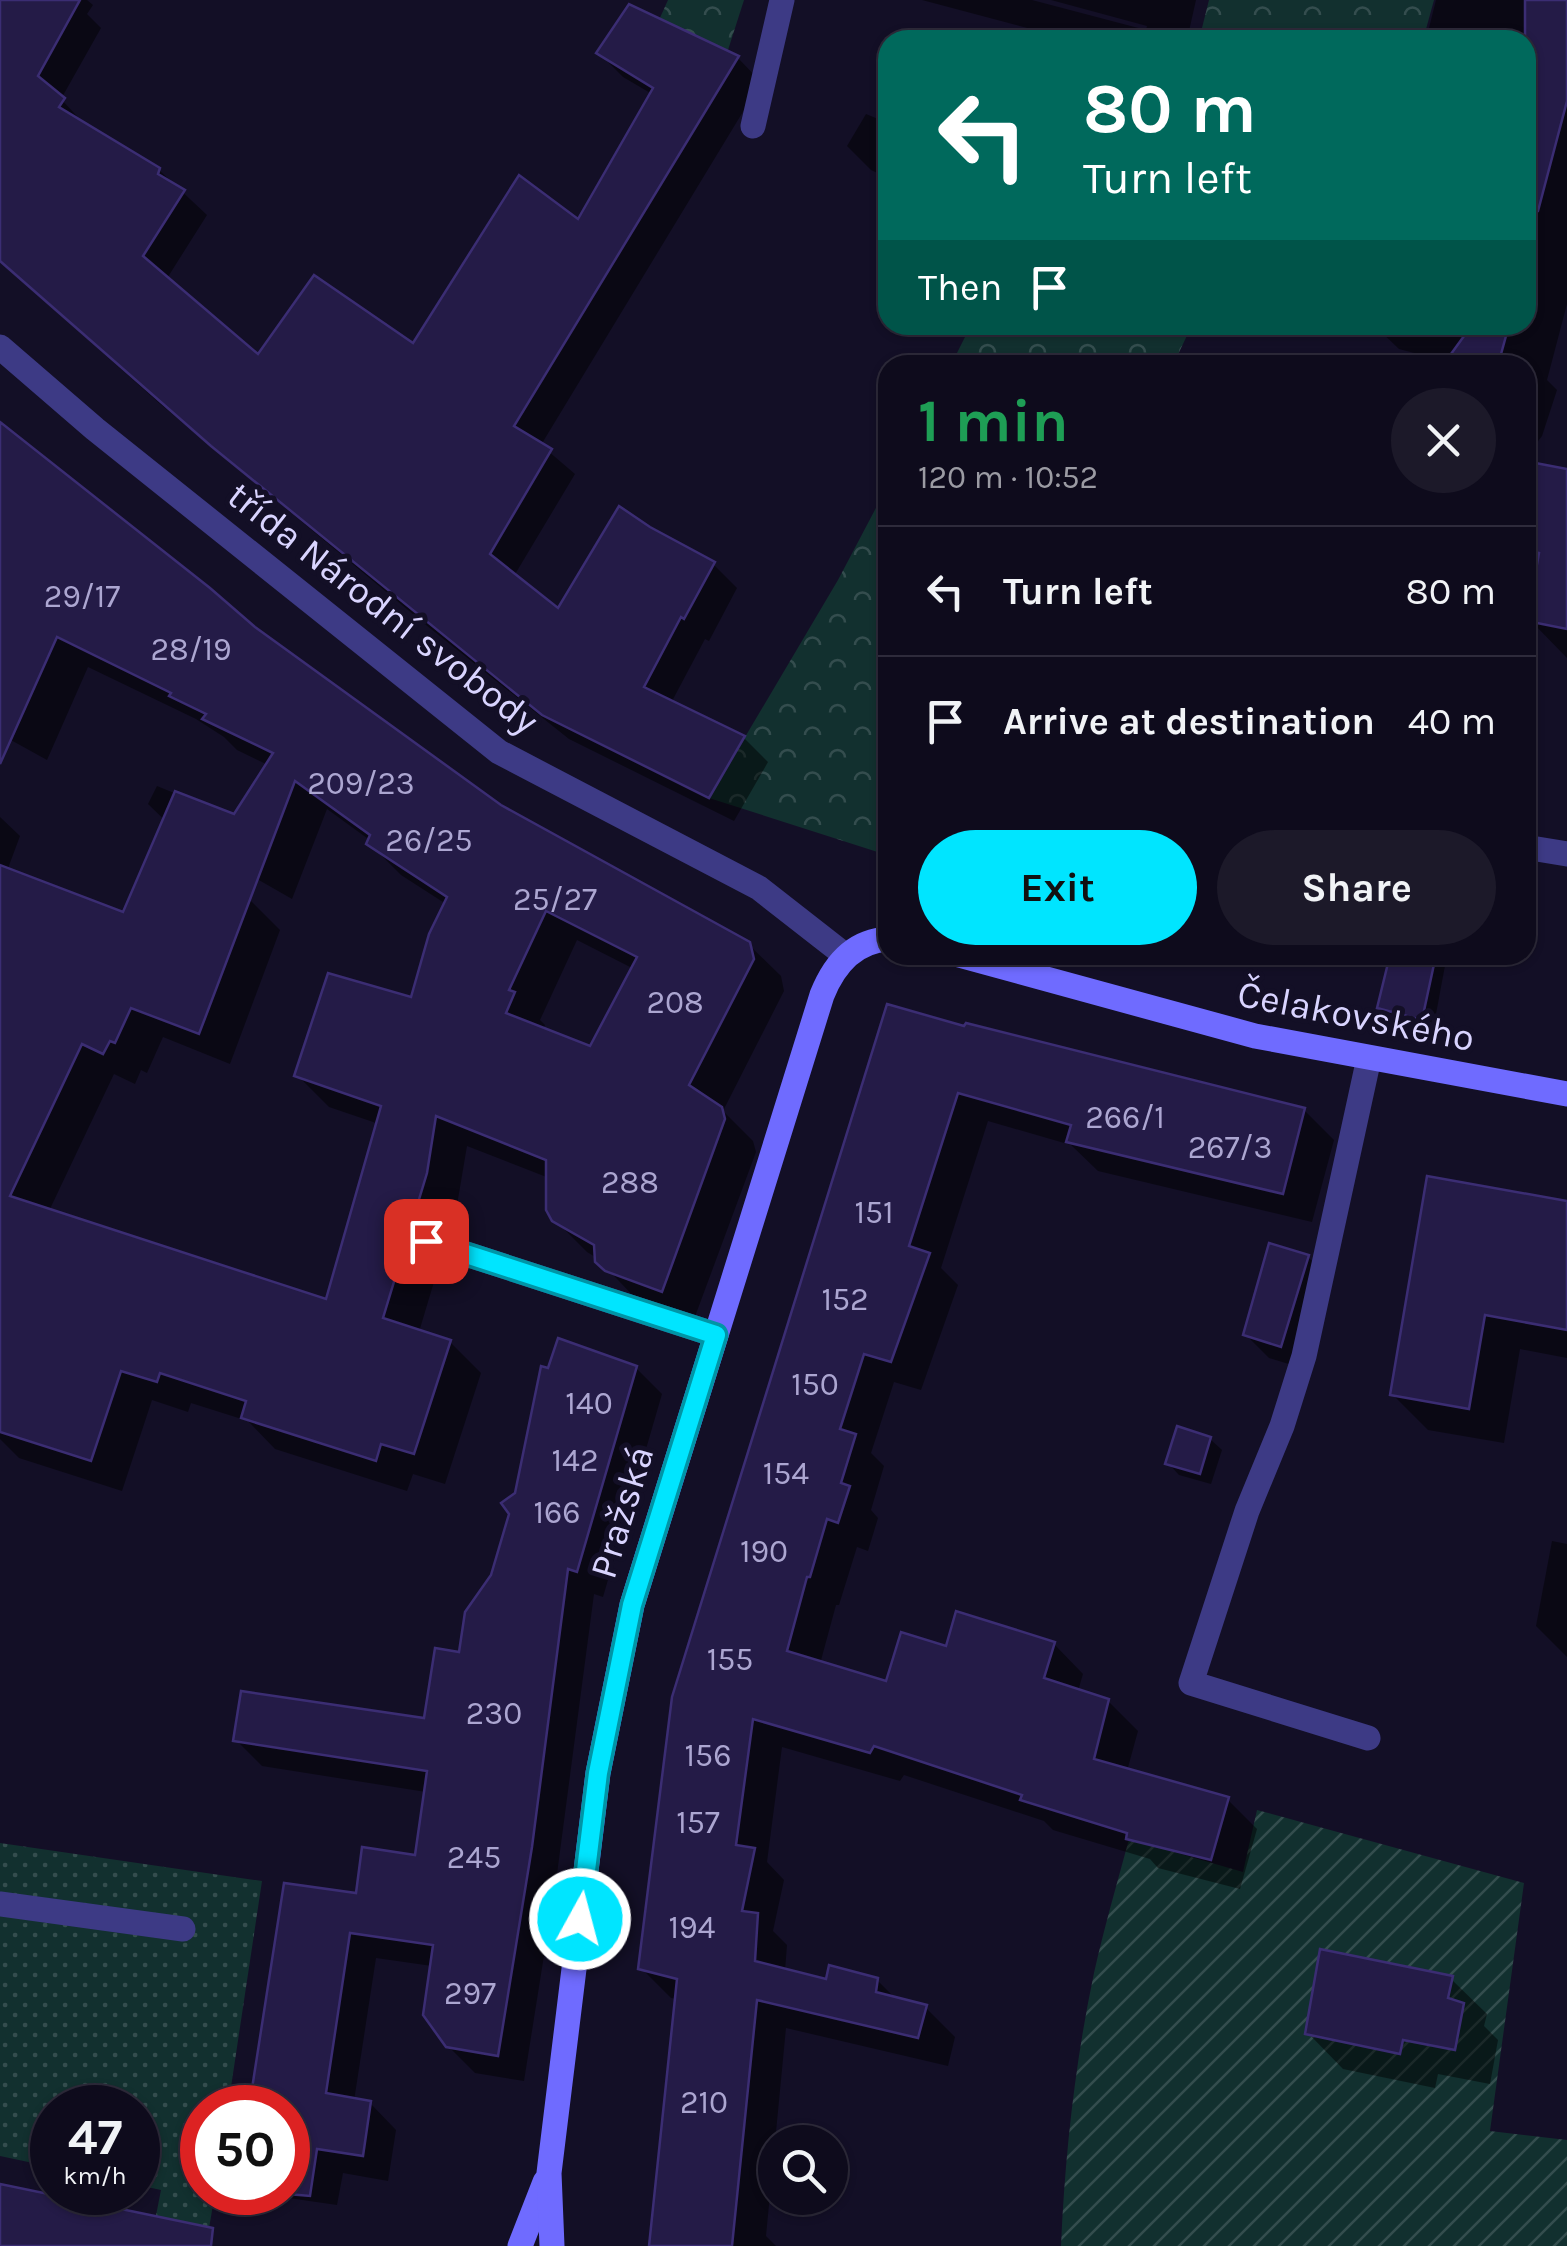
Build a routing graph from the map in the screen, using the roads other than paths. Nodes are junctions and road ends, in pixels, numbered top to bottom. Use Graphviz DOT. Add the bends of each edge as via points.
graph roads {
  1 [pos="782,0"];
  2 [pos="752,126"];
  3 [pos="0,347"];
  4 [pos="1536,850"];
  5 [pos="1567,854"];
  6 [pos="878,940"];
  7 [pos="846,956"];
  8 [pos="995,965"];
  9 [pos="1368,1058"];
  10 [pos="1567,1094"];
  11 [pos="426,1241"];
  12 [pos="716,1335"];
  13 [pos="1368,1738"];
  14 [pos="0,1904"];
  15 [pos="183,1929"];
  16 [pos="549,2173"];
  17 [pos="520,2246"];
  18 [pos="552,2246"];
  1 -- 2 [label="street"];
  3 -- 7 [label="street, třída Národní svobody" via="499,752 759,888"];
  4 -- 5 [label="street"];
  6 -- 7 [label="main road"];
  7 -- 12 [label="main road, Pražská" via="822,995"];
  8 -- 9 [label="main road, Čelakovského" via="1254,1036"];
  9 -- 10 [label="main road, Čelakovského"];
  9 -- 13 [label="street" via="1304,1356 1191,1683"];
  11 -- 12 [label="street"];
  12 -- 16 [label="main road, Pražská" via="632,1605 598,1773"];
  14 -- 15 [label="street"];
  16 -- 17 [label="main road, Pražská"];
  16 -- 18 [label="main road, Pražská"];
}
